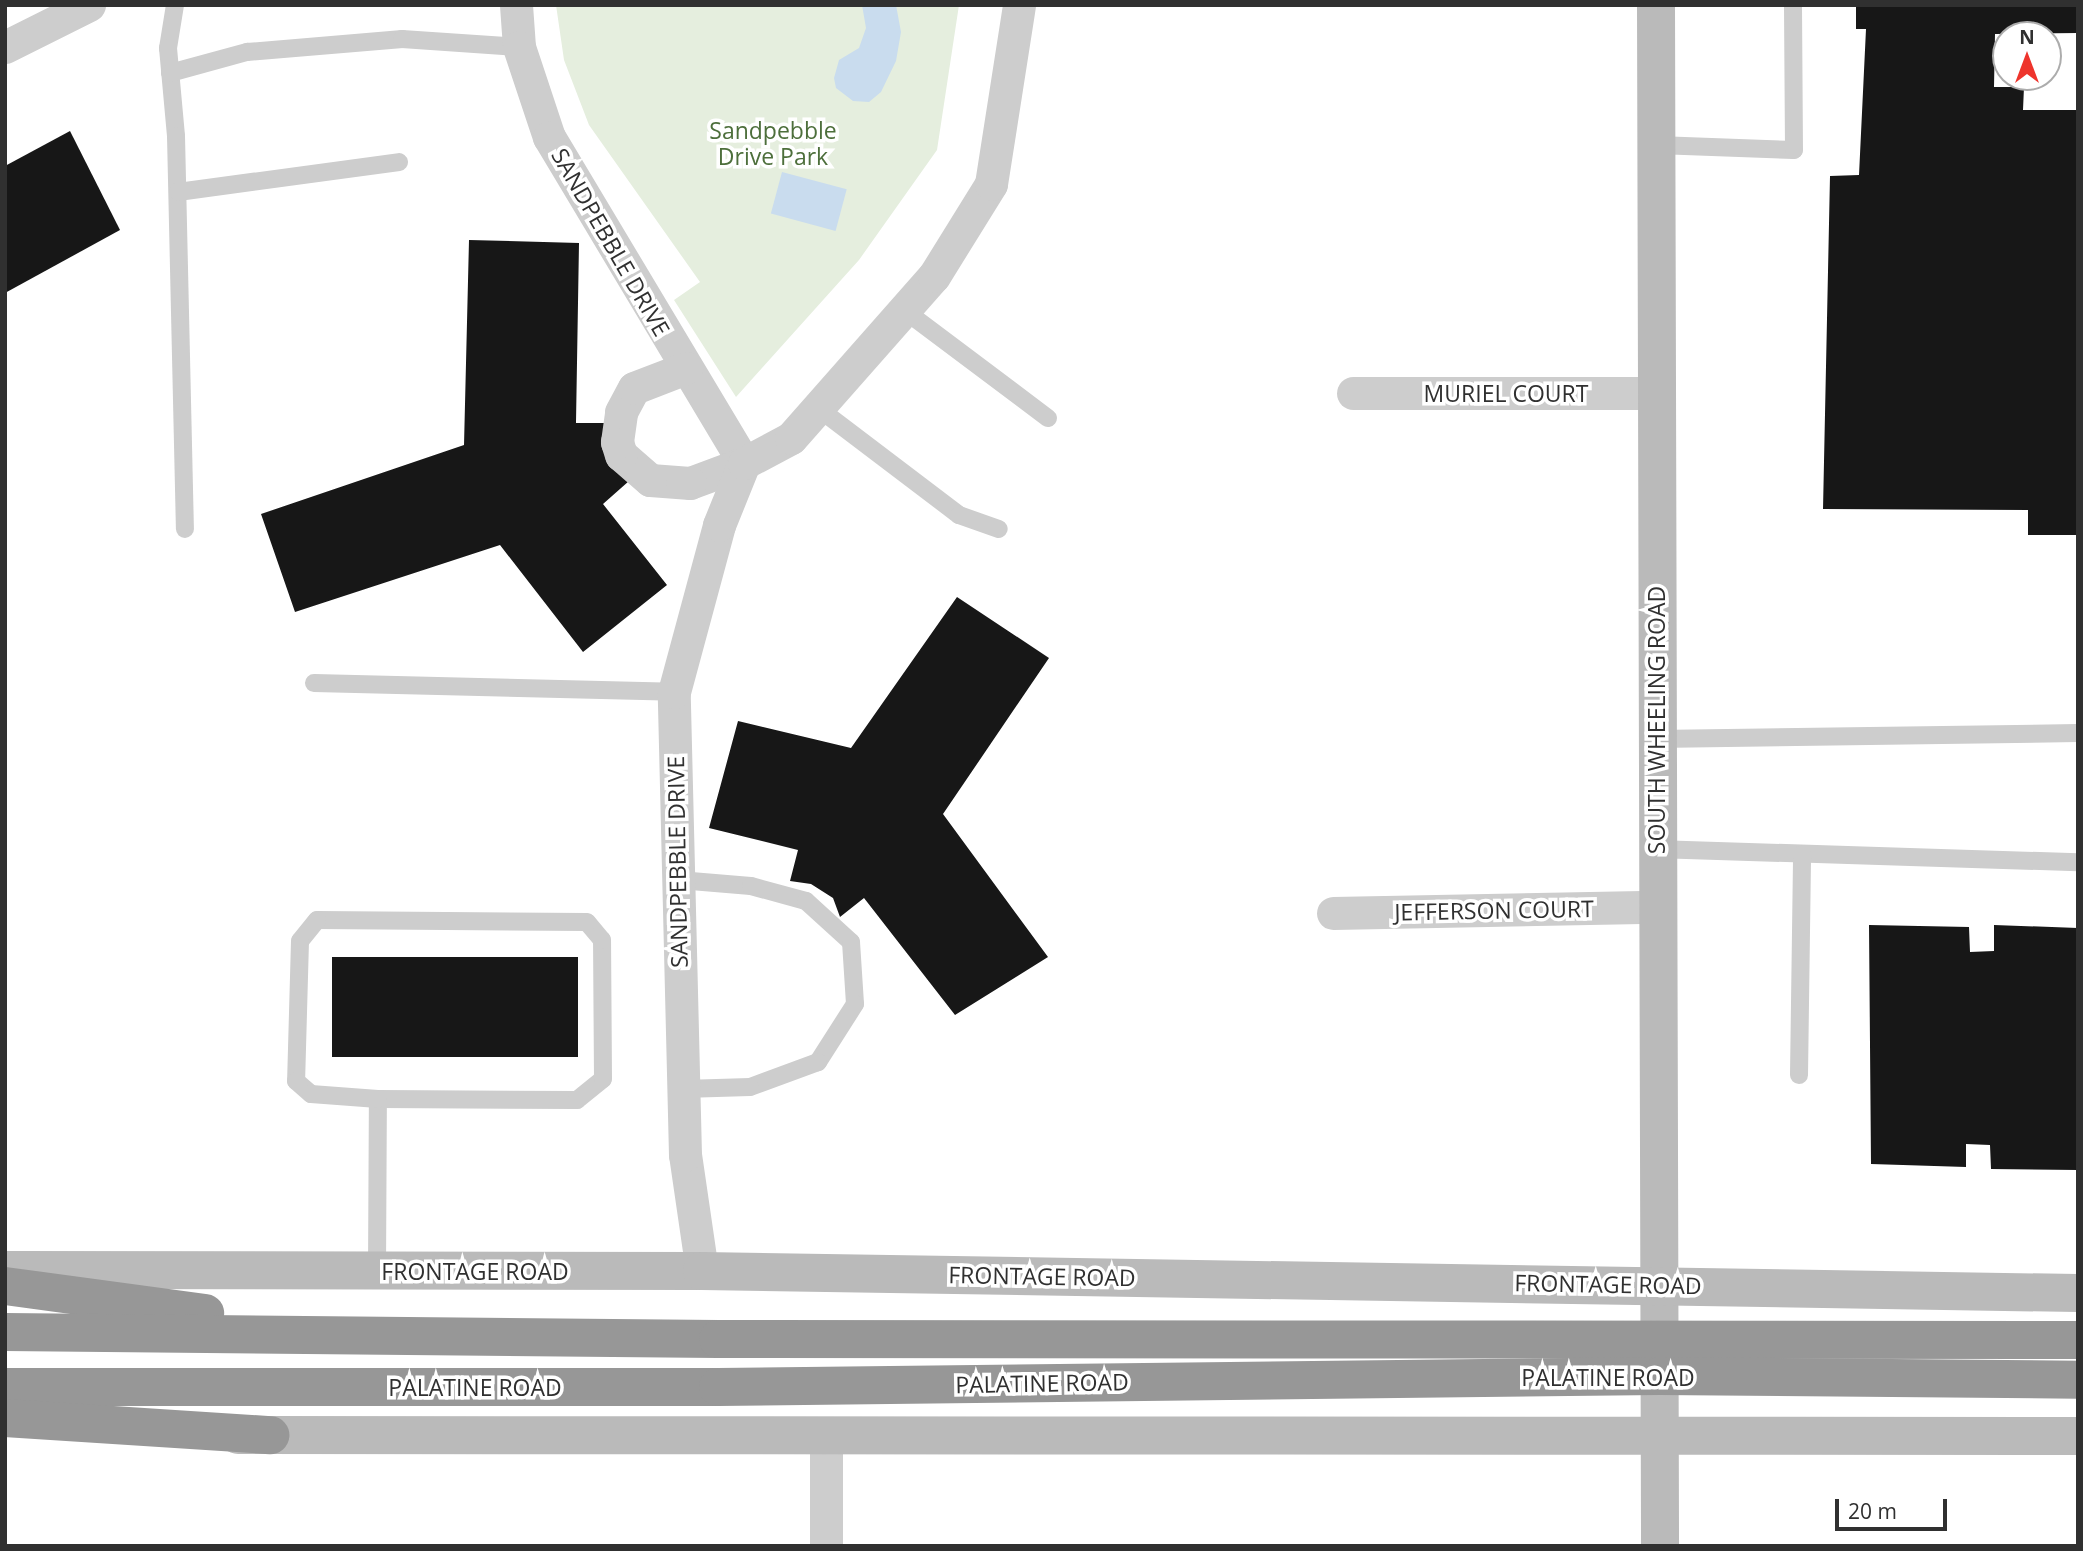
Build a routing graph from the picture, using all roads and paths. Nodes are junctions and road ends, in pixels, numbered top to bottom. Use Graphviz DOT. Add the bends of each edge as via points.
graph roads {
  1 [pos="89,5"];
  2 [pos="174,5"];
  3 [pos="516,5"];
  4 [pos="1019,5"];
  5 [pos="1656,5"];
  6 [pos="1793,5"];
  7 [pos="5,47"];
  8 [pos="519,47"];
  9 [pos="170,74"];
  10 [pos="1657,145"];
  11 [pos="399,162"];
  12 [pos="178,192"];
  13 [pos="904,310"];
  14 [pos="686,369"];
  15 [pos="1353,393"];
  16 [pos="1658,393"];
  17 [pos="818,408"];
  18 [pos="1048,418"];
  19 [pos="744,463"];
  20 [pos="185,529"];
  21 [pos="999,529"];
  22 [pos="314,683"];
  23 [pos="674,692"];
  24 [pos="2078,733"];
  25 [pos="1656,738"];
  26 [pos="1655,849"];
  27 [pos="1802,854"];
  28 [pos="2078,862"];
  29 [pos="679,880"];
  30 [pos="1655,907"];
  31 [pos="1333,913"];
  32 [pos="1798,1076"];
  33 [pos="683,1089"];
  34 [pos="379,1099"];
  35 [pos="5,1270"];
  36 [pos="377,1270"];
  37 [pos="702,1271"];
  38 [pos="1657,1284"];
  39 [pos="5,1286"];
  40 [pos="2078,1293"];
  41 [pos="5,1332"];
  42 [pos="363,1335"];
  43 [pos="1658,1339"];
  44 [pos="2078,1340"];
  45 [pos="1659,1376"];
  46 [pos="2078,1380"];
  47 [pos="5,1387"];
  48 [pos="5,1418"];
  49 [pos="5,1435"];
  50 [pos="270,1435"];
  51 [pos="826,1435"];
  52 [pos="1662,1436"];
  53 [pos="2078,1436"];
  54 [pos="826,1546"];
  55 [pos="1660,1546"];
  1 -- 7 [label="street"];
  2 -- 9 [label="lane" via="168,48"];
  3 -- 8 [label="street, SANDPEBBLE DRIVE"];
  4 -- 13 [label="street" via="991,184 934,276"];
  5 -- 10 [label="street, SOUTH WHEELING ROAD"];
  6 -- 10 [label="lane" via="1794,150"];
  8 -- 9 [label="lane" via="402,39 247,52"];
  8 -- 14 [label="street, SANDPEBBLE DRIVE" via="549,136"];
  9 -- 12 [label="lane"];
  10 -- 16 [label="street, SOUTH WHEELING ROAD"];
  11 -- 12 [label="lane"];
  12 -- 20 [label="lane"];
  13 -- 17 [label="street"];
  13 -- 18 [label="lane"];
  14 -- 19 [label="street, SANDPEBBLE DRIVE"];
  14 -- 19 [label="street" via="634,388 621,412 617,442 621,455 650,480 677,482 698,481"];
  15 -- 16 [label="street, MURIEL COURT"];
  16 -- 25 [label="street, SOUTH WHEELING ROAD"];
  17 -- 19 [label="street" via="791,438"];
  17 -- 21 [label="lane" via="959,515"];
  19 -- 23 [label="street, SANDPEBBLE DRIVE" via="719,525"];
  22 -- 23 [label="lane"];
  23 -- 29 [label="street, SANDPEBBLE DRIVE"];
  24 -- 25 [label="lane"];
  25 -- 26 [label="street, SOUTH WHEELING ROAD"];
  26 -- 27 [label="lane"];
  26 -- 30 [label="street, SOUTH WHEELING ROAD"];
  27 -- 28 [label="lane"];
  27 -- 32 [label="lane"];
  29 -- 33 [label="street, SANDPEBBLE DRIVE"];
  29 -- 33 [label="lane" via="751,886 806,901 851,942 855,1004 818,1062 750,1087"];
  30 -- 31 [label="street, JEFFERSON COURT"];
  30 -- 38 [label="street, SOUTH WHEELING ROAD"];
  33 -- 37 [label="street, SANDPEBBLE DRIVE" via="685,1156"];
  34 -- 34 [label="lane" via="577,1100 603,1079 602,940 587,922 317,920 300,941 296,1081 311,1094"];
  34 -- 36 [label="lane"];
  35 -- 36 [label="street, FRONTAGE ROAD"];
  36 -- 37 [label="street, FRONTAGE ROAD"];
  37 -- 38 [label="street, FRONTAGE ROAD"];
  38 -- 40 [label="street, FRONTAGE ROAD"];
  38 -- 43 [label="street, SOUTH WHEELING ROAD"];
  39 -- 42 [label="highway"];
  41 -- 42 [label="highway, PALATINE ROAD"];
  42 -- 43 [label="highway, PALATINE ROAD"];
  43 -- 44 [label="highway, PALATINE ROAD"];
  43 -- 45 [label="street, SOUTH WHEELING ROAD"];
  45 -- 46 [label="highway, PALATINE ROAD"];
  45 -- 47 [label="highway, PALATINE ROAD" via="732,1387"];
  45 -- 52 [label="street, SOUTH WHEELING ROAD"];
  48 -- 50 [label="highway"];
  49 -- 50 [label="street"];
  50 -- 51 [label="street"];
  51 -- 52 [label="street"];
  51 -- 54 [label="street"];
  52 -- 53 [label="street"];
  52 -- 55 [label="street, SOUTH WHEELING ROAD"];
}
